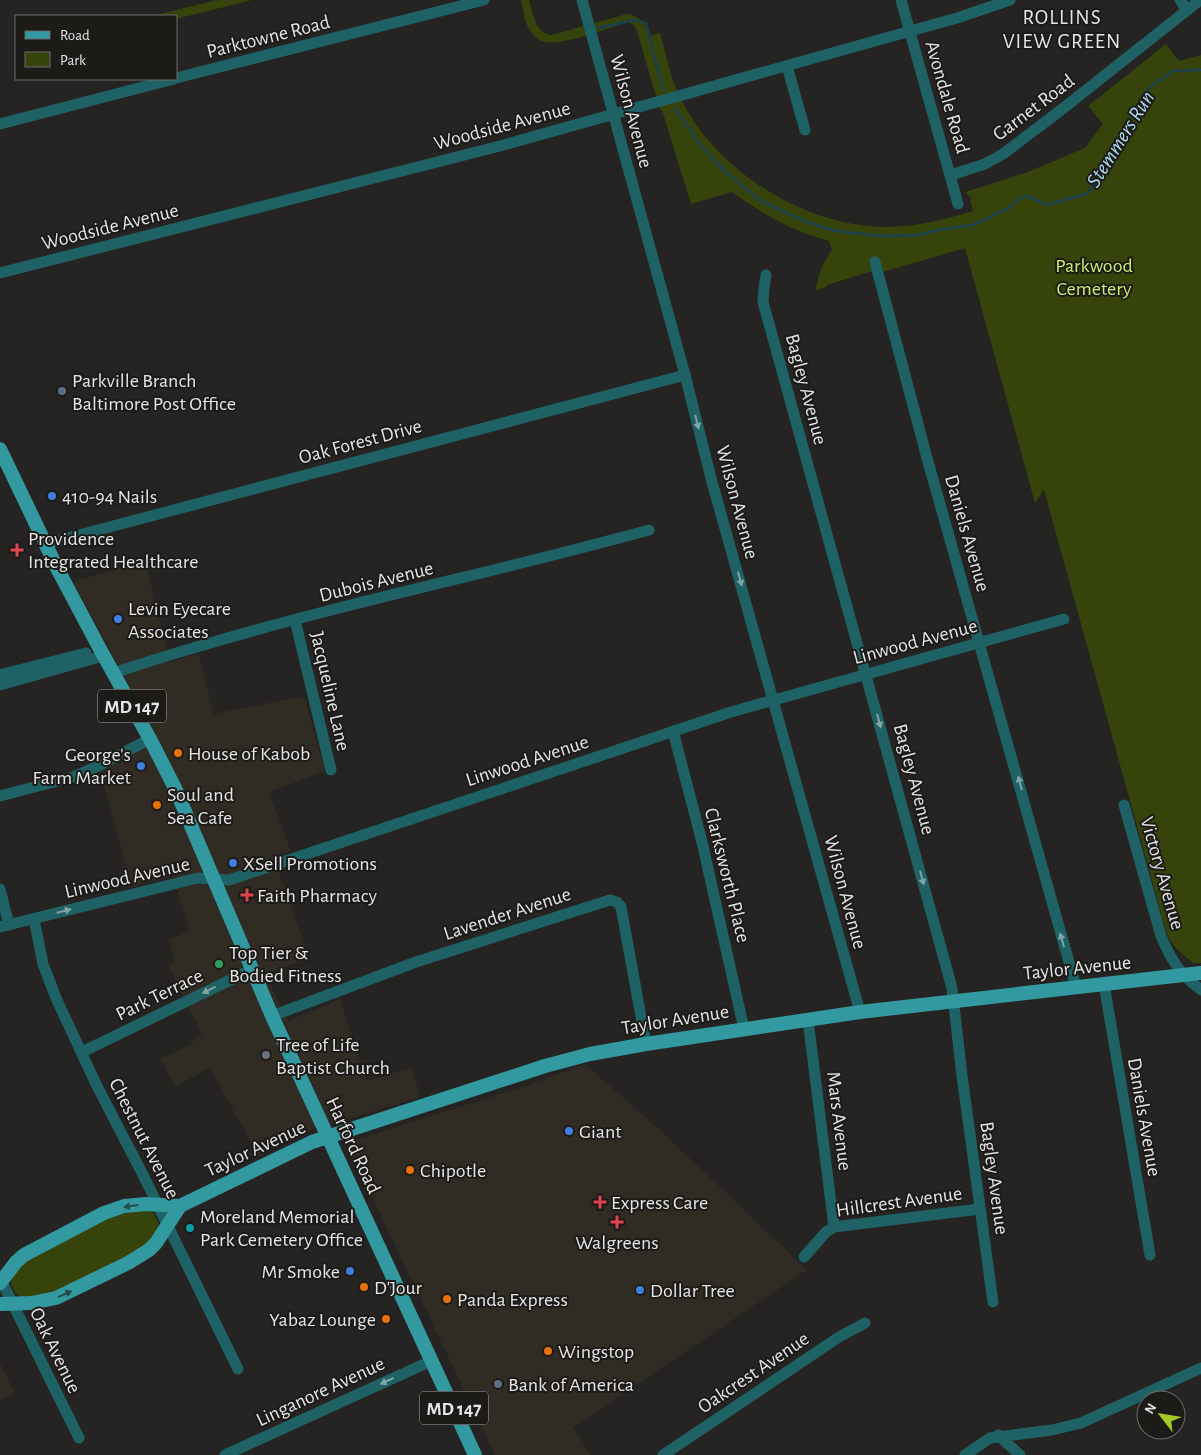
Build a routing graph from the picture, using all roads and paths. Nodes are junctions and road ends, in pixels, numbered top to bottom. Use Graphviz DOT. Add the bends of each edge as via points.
graph roads {
  1 [pos="484,0"];
  2 [pos="582,0"];
  3 [pos="901,0"];
  4 [pos="1010,0"];
  5 [pos="1180,0"];
  6 [pos="1200,0"];
  7 [pos="1187,10"];
  8 [pos="909,31"];
  9 [pos="787,66"];
  10 [pos="178,77"];
  11 [pos="167,80"];
  12 [pos="614,115"];
  13 [pos="0,124"];
  14 [pos="805,130"];
  15 [pos="951,175"];
  16 [pos="958,204"];
  17 [pos="875,262"];
  18 [pos="0,273"];
  19 [pos="766,275"];
  20 [pos="686,375"];
  21 [pos="0,449"];
  22 [pos="649,530"];
  23 [pos="44,544"];
  24 [pos="1064,619"];
  25 [pos="295,620"];
  26 [pos="980,642"];
  27 [pos="102,652"];
  28 [pos="113,673"];
  29 [pos="867,674"];
  30 [pos="0,675"];
  31 [pos="0,685"];
  32 [pos="773,699"];
  33 [pos="673,731"];
  34 [pos="150,739"];
  35 [pos="331,770"];
  36 [pos="0,796"];
  37 [pos="1124,805"];
  38 [pos="215,879"];
  39 [pos="0,889"];
  40 [pos="34,919"];
  41 [pos="4,926"];
  42 [pos="253,969"];
  43 [pos="1201,973"];
  44 [pos="1183,975"];
  45 [pos="1104,984"];
  46 [pos="1076,987"];
  47 [pos="1201,990"];
  48 [pos="953,1001"];
  49 [pos="860,1012"];
  50 [pos="272,1016"];
  51 [pos="808,1020"];
  52 [pos="744,1029"];
  53 [pos="646,1044"];
  54 [pos="82,1052"];
  55 [pos="328,1136"];
  56 [pos="158,1205"];
  57 [pos="180,1206"];
  58 [pos="980,1209"];
  59 [pos="168,1225"];
  60 [pos="834,1227"];
  61 [pos="804,1256"];
  62 [pos="1150,1256"];
  63 [pos="1,1281"];
  64 [pos="993,1302"];
  65 [pos="6,1304"];
  66 [pos="865,1324"];
  67 [pos="432,1361"];
  68 [pos="1201,1368"];
  69 [pos="238,1369"];
  70 [pos="998,1436"];
  71 [pos="79,1438"];
  72 [pos="225,1455"];
  73 [pos="475,1455"];
  74 [pos="664,1455"];
  75 [pos="965,1455"];
  76 [pos="1020,1455"];
  1 -- 10 [label="street, Parktowne Road"];
  2 -- 12 [label="street, Wilson Avenue"];
  3 -- 8 [label="street, Avondale Road"];
  4 -- 8 [label="street, Woodside Avenue"];
  5 -- 7 [label="street"];
  6 -- 7 [label="street, Garnet Road"];
  7 -- 15 [label="street, Garnet Road" via="1003,154 985,164"];
  8 -- 9 [label="street, Woodside Avenue"];
  8 -- 15 [label="street, Avondale Road"];
  9 -- 12 [label="street, Woodside Avenue"];
  9 -- 14 [label="street"];
  11 -- 13 [label="street, Parktowne Road"];
  12 -- 18 [label="street, Woodside Avenue"];
  12 -- 20 [label="street, Wilson Avenue"];
  15 -- 16 [label="street, Avondale Road"];
  17 -- 26 [label="street, Daniels Avenue"];
  19 -- 29 [label="street, Bagley Avenue" via="764,302"];
  20 -- 23 [label="street, Oak Forest Drive"];
  20 -- 32 [label="street, Wilson Avenue, one-way" via="712,482"];
  21 -- 23 [label="main road, Harford Road / MD 147"];
  22 -- 25 [label="street, Dubois Avenue"];
  23 -- 27 [label="main road, Harford Road / MD 147"];
  24 -- 26 [label="street, Linwood Avenue"];
  25 -- 28 [label="street, Dubois Avenue"];
  25 -- 35 [label="street, Jacqueline Lane"];
  26 -- 29 [label="street, Linwood Avenue"];
  46 -- 26 [label="street, Daniels Avenue, one-way"];
  27 -- 28 [label="main road, Harford Road / MD 147"];
  27 -- 30 [label="street"];
  27 -- 31 [label="street"];
  28 -- 34 [label="main road, Harford Road / MD 147"];
  29 -- 32 [label="street, Linwood Avenue"];
  29 -- 48 [label="street, Bagley Avenue, one-way"];
  32 -- 33 [label="street, Linwood Avenue"];
  32 -- 49 [label="street, Wilson Avenue"];
  33 -- 38 [label="street, Linwood Avenue" via="229,880"];
  33 -- 52 [label="street, Clarksworth Place"];
  34 -- 36 [label="street" via="73,777"];
  34 -- 38 [label="main road, Harford Road / MD 147"];
  37 -- 44 [label="street, Victory Avenue" via="1161,936"];
  40 -- 38 [label="street, Linwood Avenue, one-way" via="198,878"];
  38 -- 42 [label="main road, Harford Road / MD 147"];
  39 -- 41 [label="street"];
  40 -- 41 [label="street, Linwood Avenue"];
  40 -- 54 [label="street, Chestnut Avenue" via="49,981"];
  42 -- 50 [label="main road, Harford Road / MD 147"];
  42 -- 54 [label="street, Park Terrace, one-way"];
  43 -- 44 [label="main road, Taylor Avenue"];
  44 -- 45 [label="main road, Taylor Avenue"];
  44 -- 47 [label="street, Victory Avenue"];
  45 -- 46 [label="main road, Taylor Avenue"];
  45 -- 62 [label="street, Daniels Avenue"];
  46 -- 48 [label="main road, Taylor Avenue"];
  48 -- 49 [label="main road, Taylor Avenue"];
  48 -- 58 [label="street, Bagley Avenue"];
  49 -- 51 [label="main road, Taylor Avenue"];
  50 -- 53 [label="street, Lavender Avenue" via="416,962 610,900 621,907"];
  50 -- 55 [label="main road, Harford Road / MD 147"];
  51 -- 52 [label="main road, Taylor Avenue"];
  51 -- 60 [label="street, Mars Avenue"];
  52 -- 53 [label="main road, Taylor Avenue"];
  53 -- 55 [label="main road, Taylor Avenue" via="568,1059"];
  54 -- 56 [label="street, Chestnut Avenue"];
  55 -- 57 [label="main road, Taylor Avenue"];
  55 -- 67 [label="main road, Harford Road / MD 147"];
  56 -- 57 [label="main road, Taylor Avenue"];
  56 -- 59 [label="street, Chestnut Avenue"];
  56 -- 63 [label="main road, Taylor Avenue, one-way" via="136,1204 104,1214 24,1255"];
  57 -- 59 [label="main road"];
  58 -- 60 [label="street, Hillcrest Avenue"];
  58 -- 64 [label="street, Bagley Avenue"];
  65 -- 59 [label="main road, one-way" via="37,1303 56,1298 128,1263 149,1250"];
  59 -- 69 [label="street, Chestnut Avenue"];
  60 -- 61 [label="street, Hillcrest Avenue"];
  63 -- 65 [label="street, Oak Avenue"];
  65 -- 71 [label="street, Oak Avenue"];
  66 -- 74 [label="street, Oakcrest Avenue" via="839,1337"];
  67 -- 72 [label="street, Linganore Avenue, one-way"];
  67 -- 73 [label="main road, Harford Road / MD 147"];
  68 -- 70 [label="street" via="1080,1423 1052,1430"];
  70 -- 75 [label="street"];
  70 -- 76 [label="street"];
}
